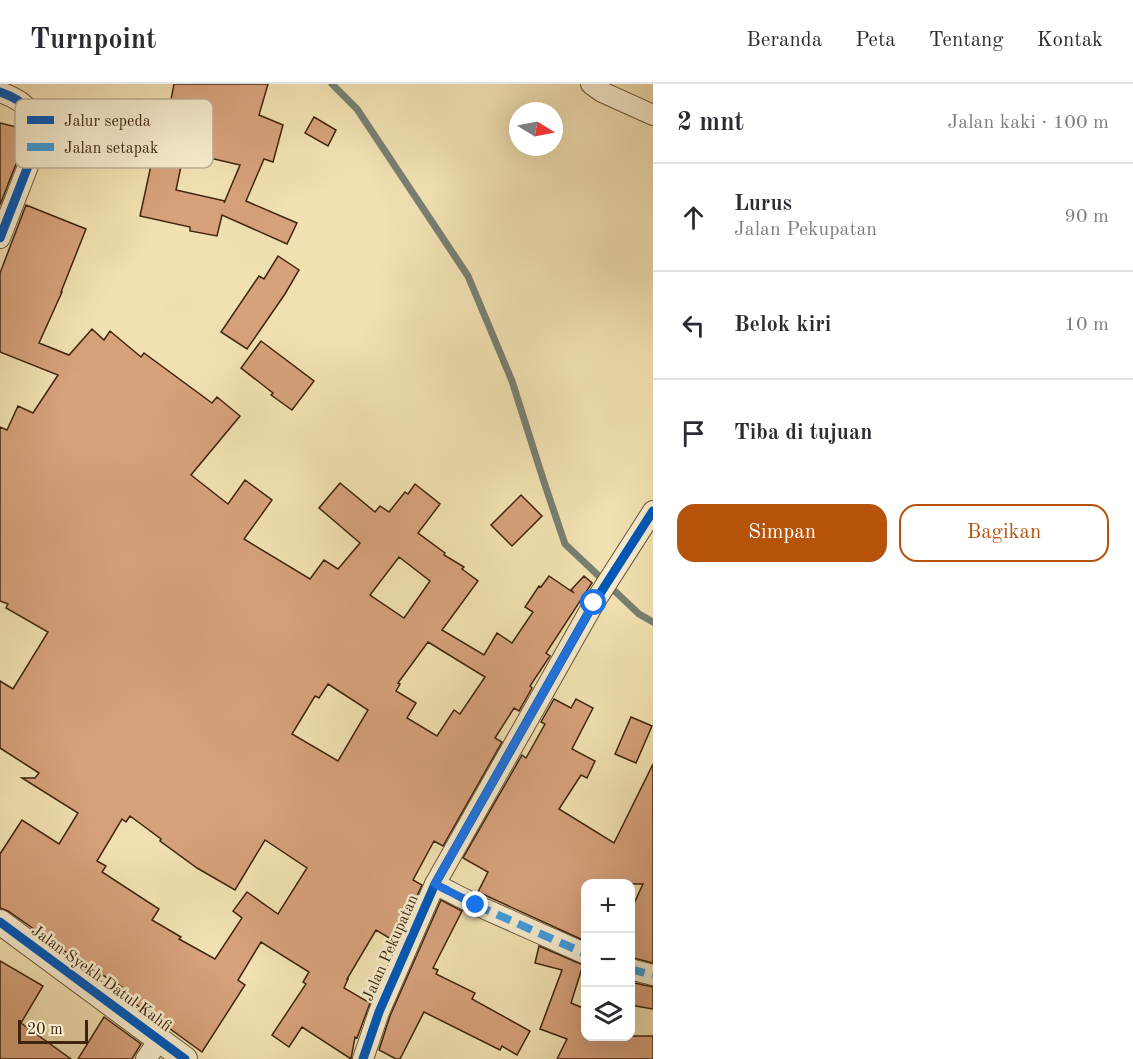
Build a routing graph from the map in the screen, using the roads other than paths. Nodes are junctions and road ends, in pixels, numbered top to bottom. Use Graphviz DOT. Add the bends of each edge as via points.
graph roads {
  1 [pos="591,84"];
  2 [pos="0,92"];
  3 [pos="18,99"];
  4 [pos="653,115"];
  5 [pos="27,168"];
  6 [pos="0,238"];
  7 [pos="653,511"];
  8 [pos="435,884"];
  9 [pos="0,922"];
  10 [pos="581,952"];
  11 [pos="635,970"];
  12 [pos="653,975"];
  13 [pos="153,1050"];
  14 [pos="185,1059"];
  15 [pos="363,1059"];
  1 -- 4 [label="street"];
  2 -- 3 [label="street"];
  5 -- 6 [label="street"];
  7 -- 8 [label="street, Jalan Pekupatan" via="594,603"];
  8 -- 10 [label="street"];
  8 -- 15 [label="street, Jalan Pekupatan" via="379,1012"];
  9 -- 13 [label="street, Jalan Syekh Datul Kahfi"];
  11 -- 12 [label="street"];
  13 -- 14 [label="street, Jalan Syekh Datul Kahfi"];
}
